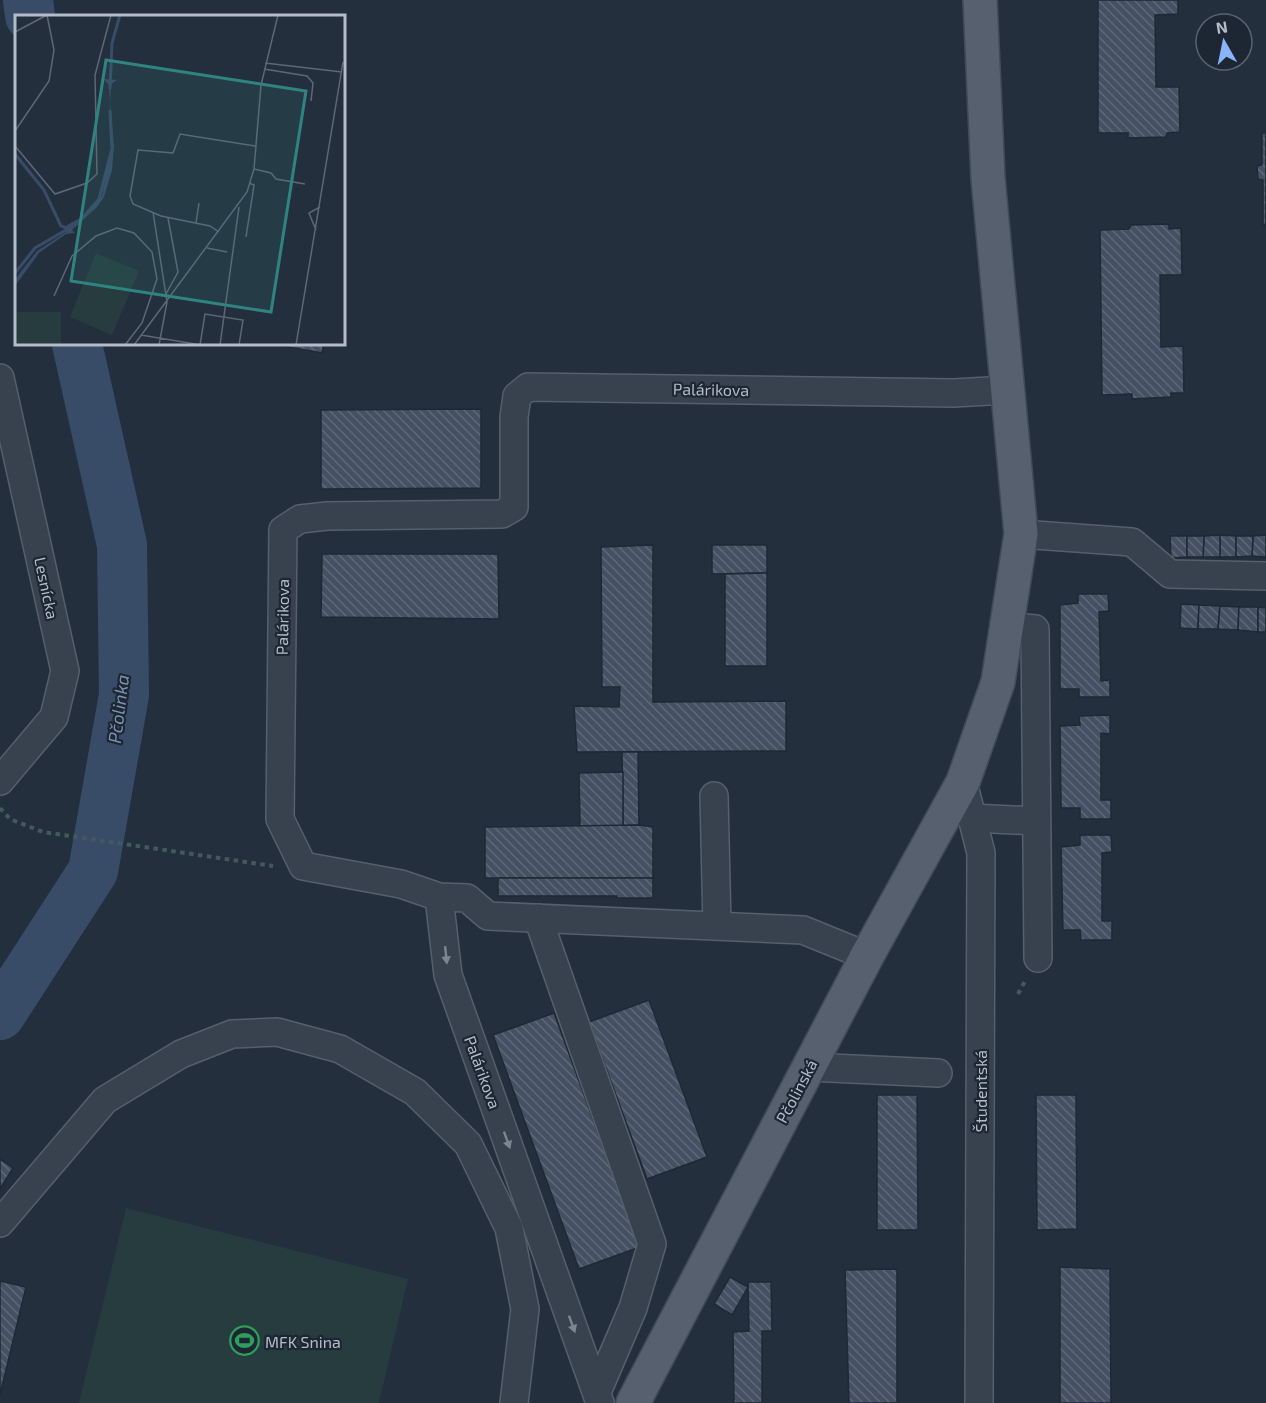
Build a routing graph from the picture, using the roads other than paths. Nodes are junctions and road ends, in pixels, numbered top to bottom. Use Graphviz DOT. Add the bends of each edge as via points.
graph roads {
  1 [pos="980,0"];
  2 [pos="0,378"];
  3 [pos="1008,390"];
  4 [pos="1022,534"];
  5 [pos="1266,576"];
  6 [pos="1007,626"];
  7 [pos="0,781"];
  8 [pos="963,782"];
  9 [pos="714,796"];
  10 [pos="972,818"];
  11 [pos="1036,821"];
  12 [pos="439,897"];
  13 [pos="538,918"];
  14 [pos="717,926"];
  15 [pos="867,956"];
  16 [pos="1038,958"];
  17 [pos="808,1067"];
  18 [pos="938,1073"];
  19 [pos="0,1223"];
  20 [pos="598,1398"];
  21 [pos="514,1403"];
  22 [pos="633,1403"];
  23 [pos="979,1403"];
  1 -- 3 [label="main road, Pčolinská" via="988,178"];
  2 -- 7 [label="street, Lesnícka" via="64,671 54,717"];
  3 -- 4 [label="main road, Pčolinská"];
  3 -- 12 [label="street, Palárikova" via="953,393 528,387 517,396 514,507 508,511 327,516 300,519 283,530 280,819 303,866 401,884"];
  4 -- 5 [label="street" via="1132,542 1170,574"];
  4 -- 6 [label="main road, Pčolinská"];
  6 -- 8 [label="main road, Pčolinská" via="998,682"];
  6 -- 11 [label="street" via="1035,630"];
  8 -- 10 [label="street, Študentská"];
  8 -- 15 [label="main road, Pčolinská"];
  9 -- 14 [label="street"];
  10 -- 11 [label="street"];
  10 -- 23 [label="street, Študentská" via="981,853"];
  11 -- 16 [label="street"];
  12 -- 13 [label="street" via="467,898 488,916"];
  12 -- 20 [label="street, Palárikova, one-way" via="448,975"];
  13 -- 14 [label="street"];
  13 -- 20 [label="street" via="652,1244 633,1308"];
  14 -- 15 [label="street" via="803,930"];
  15 -- 17 [label="main road, Pčolinská"];
  17 -- 18 [label="street"];
  17 -- 22 [label="main road, Pčolinská"];
  19 -- 21 [label="street" via="105,1100 181,1054 232,1034 277,1032 340,1049 416,1092 468,1144 509,1228 525,1309"];
}
